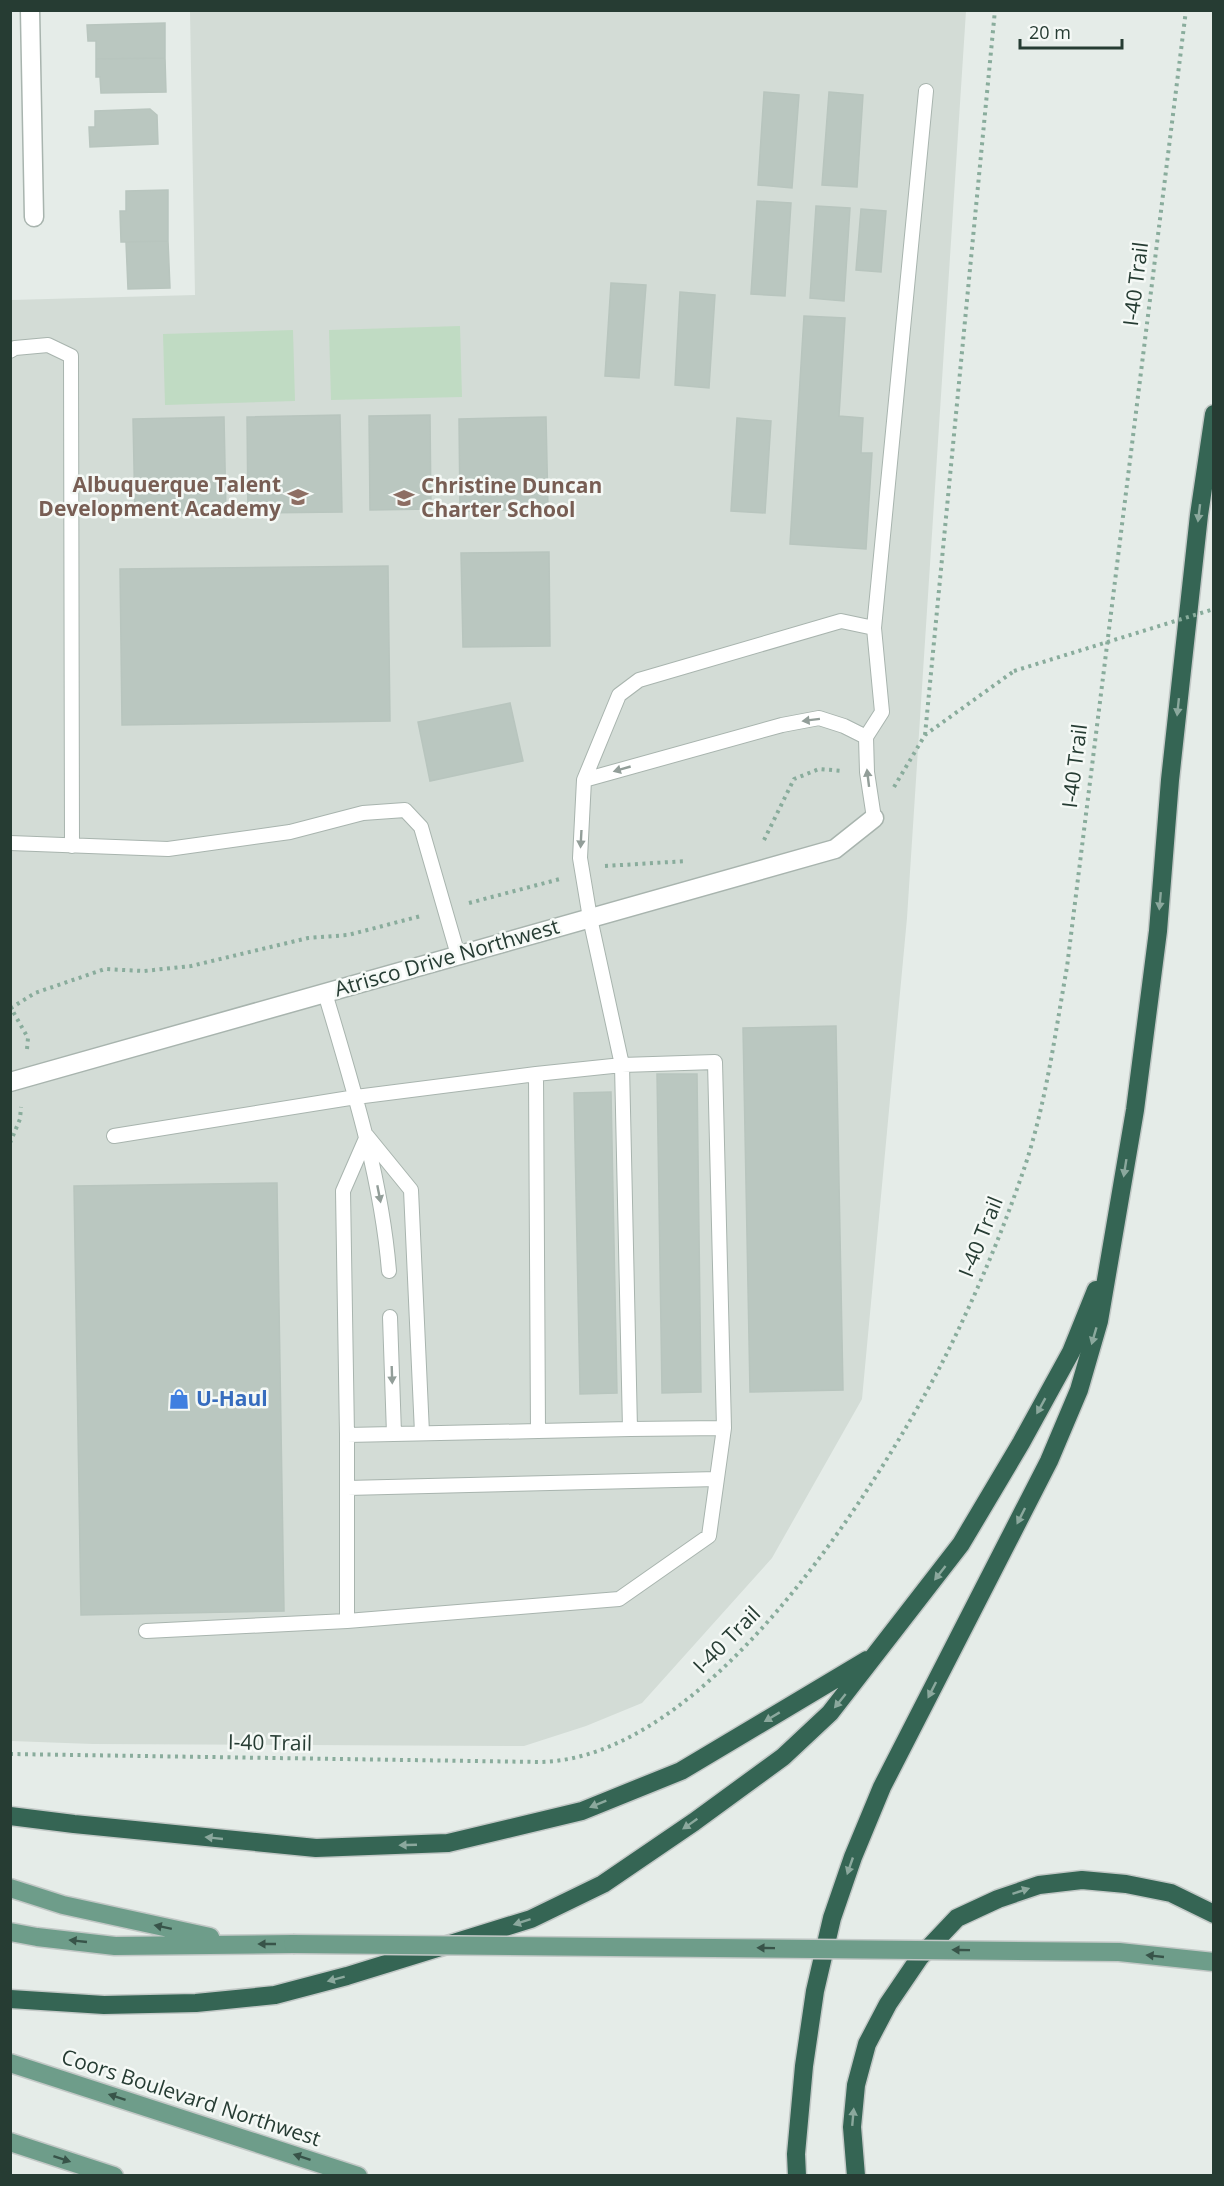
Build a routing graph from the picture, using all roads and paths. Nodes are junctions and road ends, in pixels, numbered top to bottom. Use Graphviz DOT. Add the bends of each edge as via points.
graph roads {
  1 [pos="30,10"];
  2 [pos="995,10"];
  3 [pos="1186,10"];
  4 [pos="926,91"];
  5 [pos="34,217"];
  6 [pos="10,351"];
  7 [pos="1214,414"];
  8 [pos="1214,609"];
  9 [pos="874,628"];
  10 [pos="925,735"];
  11 [pos="866,736"];
  12 [pos="584,780"];
  13 [pos="874,818"];
  14 [pos="10,843"];
  15 [pos="72,846"];
  16 [pos="590,918"];
  17 [pos="458,955"];
  18 [pos="325,993"];
  19 [pos="622,1065"];
  20 [pos="536,1074"];
  21 [pos="18,1079"];
  22 [pos="356,1097"];
  23 [pos="114,1136"];
  24 [pos="367,1136"];
  25 [pos="10,1143"];
  26 [pos="1109,1258"];
  27 [pos="389,1271"];
  28 [pos="390,1317"];
  29 [pos="724,1428"];
  30 [pos="630,1429"];
  31 [pos="538,1431"];
  32 [pos="422,1433"];
  33 [pos="394,1434"];
  34 [pos="347,1435"];
  35 [pos="717,1479"];
  36 [pos="347,1488"];
  37 [pos="347,1621"];
  38 [pos="146,1631"];
  39 [pos="876,1655"];
  40 [pos="10,1754"];
  41 [pos="10,1816"];
  42 [pos="10,1888"];
  43 [pos="1214,1914"];
  44 [pos="10,1932"];
  45 [pos="241,1944"];
  46 [pos="1214,1962"];
  47 [pos="10,1999"];
  48 [pos="10,2063"];
  49 [pos="10,2142"];
  50 [pos="114,2175"];
  51 [pos="358,2175"];
  52 [pos="797,2175"];
  53 [pos="856,2175"];
  1 -- 5 [label="street"];
  2 -- 10 [label="path"];
  3 -- 40 [label="path, I-40 Trail" via="1067,967 1038,1118 1024,1168 986,1268 941,1364 835,1538 758,1634 723,1668 642,1731 589,1755 539,1762"];
  4 -- 9 [label="lane"];
  6 -- 15 [label="lane" via="48,345 71,356"];
  7 -- 26 [label="highway, one-way" via="1196,538 1158,931 1135,1110"];
  8 -- 10 [label="path, bridge" via="1014,671"];
  9 -- 11 [label="lane" via="882,712"];
  9 -- 12 [label="lane" via="841,621 639,680 619,695"];
  10 -- 13 [label="path"];
  11 -- 12 [label="lane, one-way" via="819,718"];
  13 -- 11 [label="lane, one-way"];
  12 -- 16 [label="lane, one-way" via="580,858"];
  13 -- 16 [label="street, Atrisco Drive Northwest" via="835,849"];
  14 -- 15 [label="lane"];
  15 -- 17 [label="lane" via="168,849 290,832 363,813 405,810 421,827"];
  16 -- 17 [label="street, Atrisco Drive Northwest"];
  16 -- 19 [label="lane"];
  17 -- 18 [label="street, Atrisco Drive Northwest"];
  18 -- 21 [label="street, Atrisco Drive Northwest"];
  18 -- 22 [label="lane"];
  19 -- 20 [label="lane"];
  19 -- 29 [label="lane" via="715,1062"];
  19 -- 30 [label="lane"];
  20 -- 22 [label="lane"];
  20 -- 31 [label="lane"];
  21 -- 25 [label="path" via="20,1119"];
  22 -- 23 [label="lane"];
  22 -- 24 [label="lane"];
  24 -- 27 [label="lane, one-way" via="386,1231"];
  24 -- 32 [label="lane" via="411,1190"];
  24 -- 34 [label="lane" via="343,1191"];
  26 -- 39 [label="highway, one-way" via="1071,1352 1015,1454 962,1544"];
  26 -- 52 [label="highway, one-way" via="1099,1321 1079,1390 1054,1451 882,1787 832,1918 815,1991 804,2066"];
  28 -- 33 [label="lane, one-way"];
  29 -- 30 [label="lane"];
  29 -- 35 [label="lane"];
  30 -- 31 [label="lane"];
  31 -- 32 [label="lane"];
  32 -- 33 [label="lane"];
  33 -- 34 [label="lane"];
  34 -- 36 [label="lane"];
  35 -- 36 [label="lane"];
  35 -- 37 [label="lane" via="709,1536 618,1599"];
  36 -- 37 [label="lane"];
  37 -- 38 [label="lane"];
  39 -- 41 [label="highway, one-way" via="681,1771 582,1811 448,1843 316,1848"];
  39 -- 47 [label="highway, one-way" via="830,1713 783,1757 603,1884 531,1919 275,1995 196,2003 104,2005"];
  45 -- 42 [label="main road, one-way" via="63,1905"];
  53 -- 43 [label="highway, one-way" via="853,2116 867,2044 920,1957 957,1918 1039,1886 1082,1880 1170,1893"];
  45 -- 44 [label="main road, one-way" via="115,1946"];
  46 -- 45 [label="main road, one-way, bridge" via="1119,1952"];
  51 -- 48 [label="main road, Coors Boulevard Northwest, one-way"];
  49 -- 50 [label="main road, one-way"];
}
